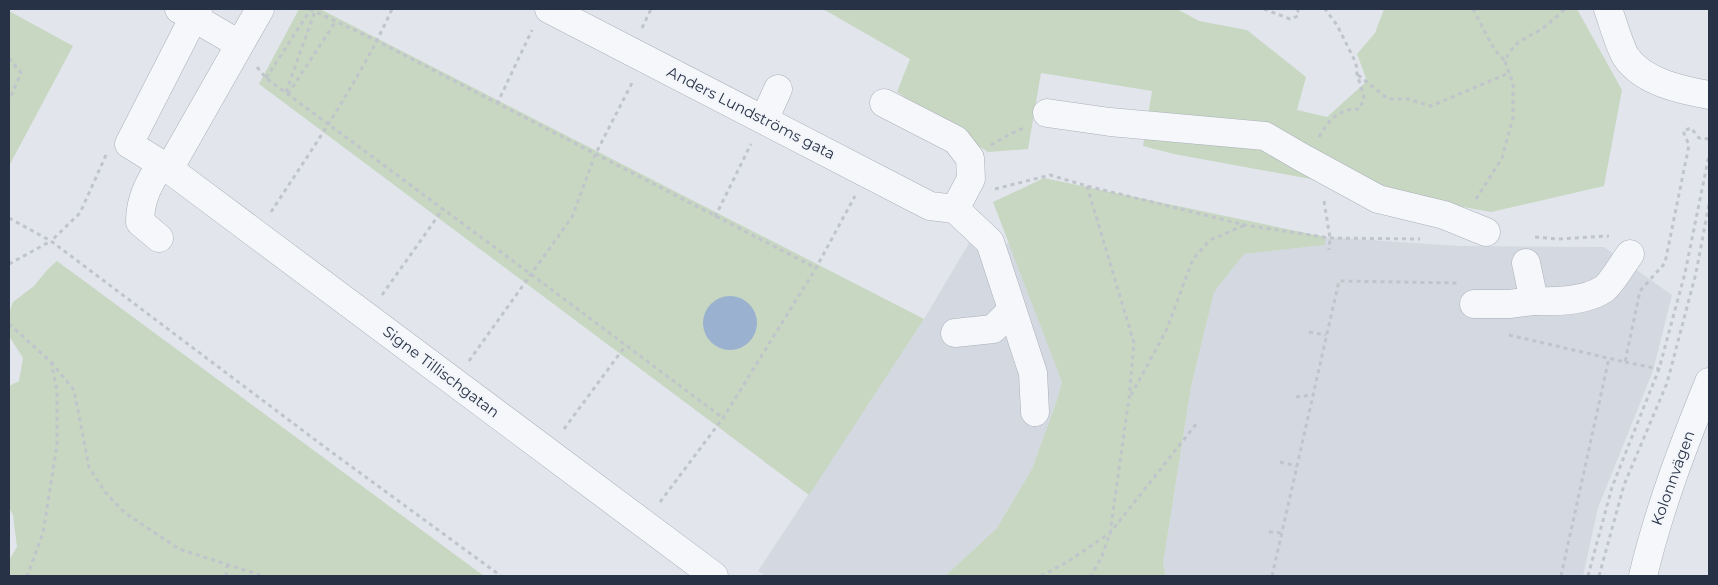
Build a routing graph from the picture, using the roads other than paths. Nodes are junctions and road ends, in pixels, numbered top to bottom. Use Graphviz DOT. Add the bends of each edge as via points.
graph roads {
  1 [pos="260,9"];
  2 [pos="1608,9"];
  3 [pos="190,12"];
  4 [pos="542,16"];
  5 [pos="239,44"];
  6 [pos="778,89"];
  7 [pos="1709,95"];
  8 [pos="884,103"];
  9 [pos="1047,113"];
  10 [pos="759,129"];
  11 [pos="165,166"];
  12 [pos="956,209"];
  13 [pos="1486,232"];
  14 [pos="159,238"];
  15 [pos="1630,254"];
  16 [pos="1526,263"];
  17 [pos="1466,293"];
  18 [pos="1534,302"];
  19 [pos="1011,311"];
  20 [pos="955,333"];
  21 [pos="1709,382"];
  22 [pos="1034,412"];
  23 [pos="714,576"];
  24 [pos="1643,576"];
  1 -- 5 [label="street"];
  2 -- 7 [label="street" via="1625,56 1643,73 1673,87"];
  3 -- 5 [label="street, Signe Tillischgatan"];
  3 -- 11 [label="street, Signe Tillischgatan" via="129,144"];
  4 -- 10 [label="street, Anders Lundströms gata"];
  5 -- 11 [label="street"];
  6 -- 10 [label="street"];
  8 -- 12 [label="street" via="956,140 970,158 971,179"];
  9 -- 13 [label="street" via="1265,136 1378,199 1444,215"];
  10 -- 12 [label="street, Anders Lundströms gata" via="930,206"];
  11 -- 14 [label="street" via="148,187 140,208 140,222"];
  11 -- 23 [label="street, Signe Tillischgatan"];
  12 -- 19 [label="street" via="990,242"];
  15 -- 18 [label="street" via="1604,289 1582,298"];
  16 -- 18 [label="street"];
  17 -- 18 [label="street" via="1509,304"];
  19 -- 20 [label="street" via="993,329"];
  19 -- 22 [label="street" via="1033,373"];
  21 -- 24 [label="street, Kolonnvägen" via="1665,496"];
}
